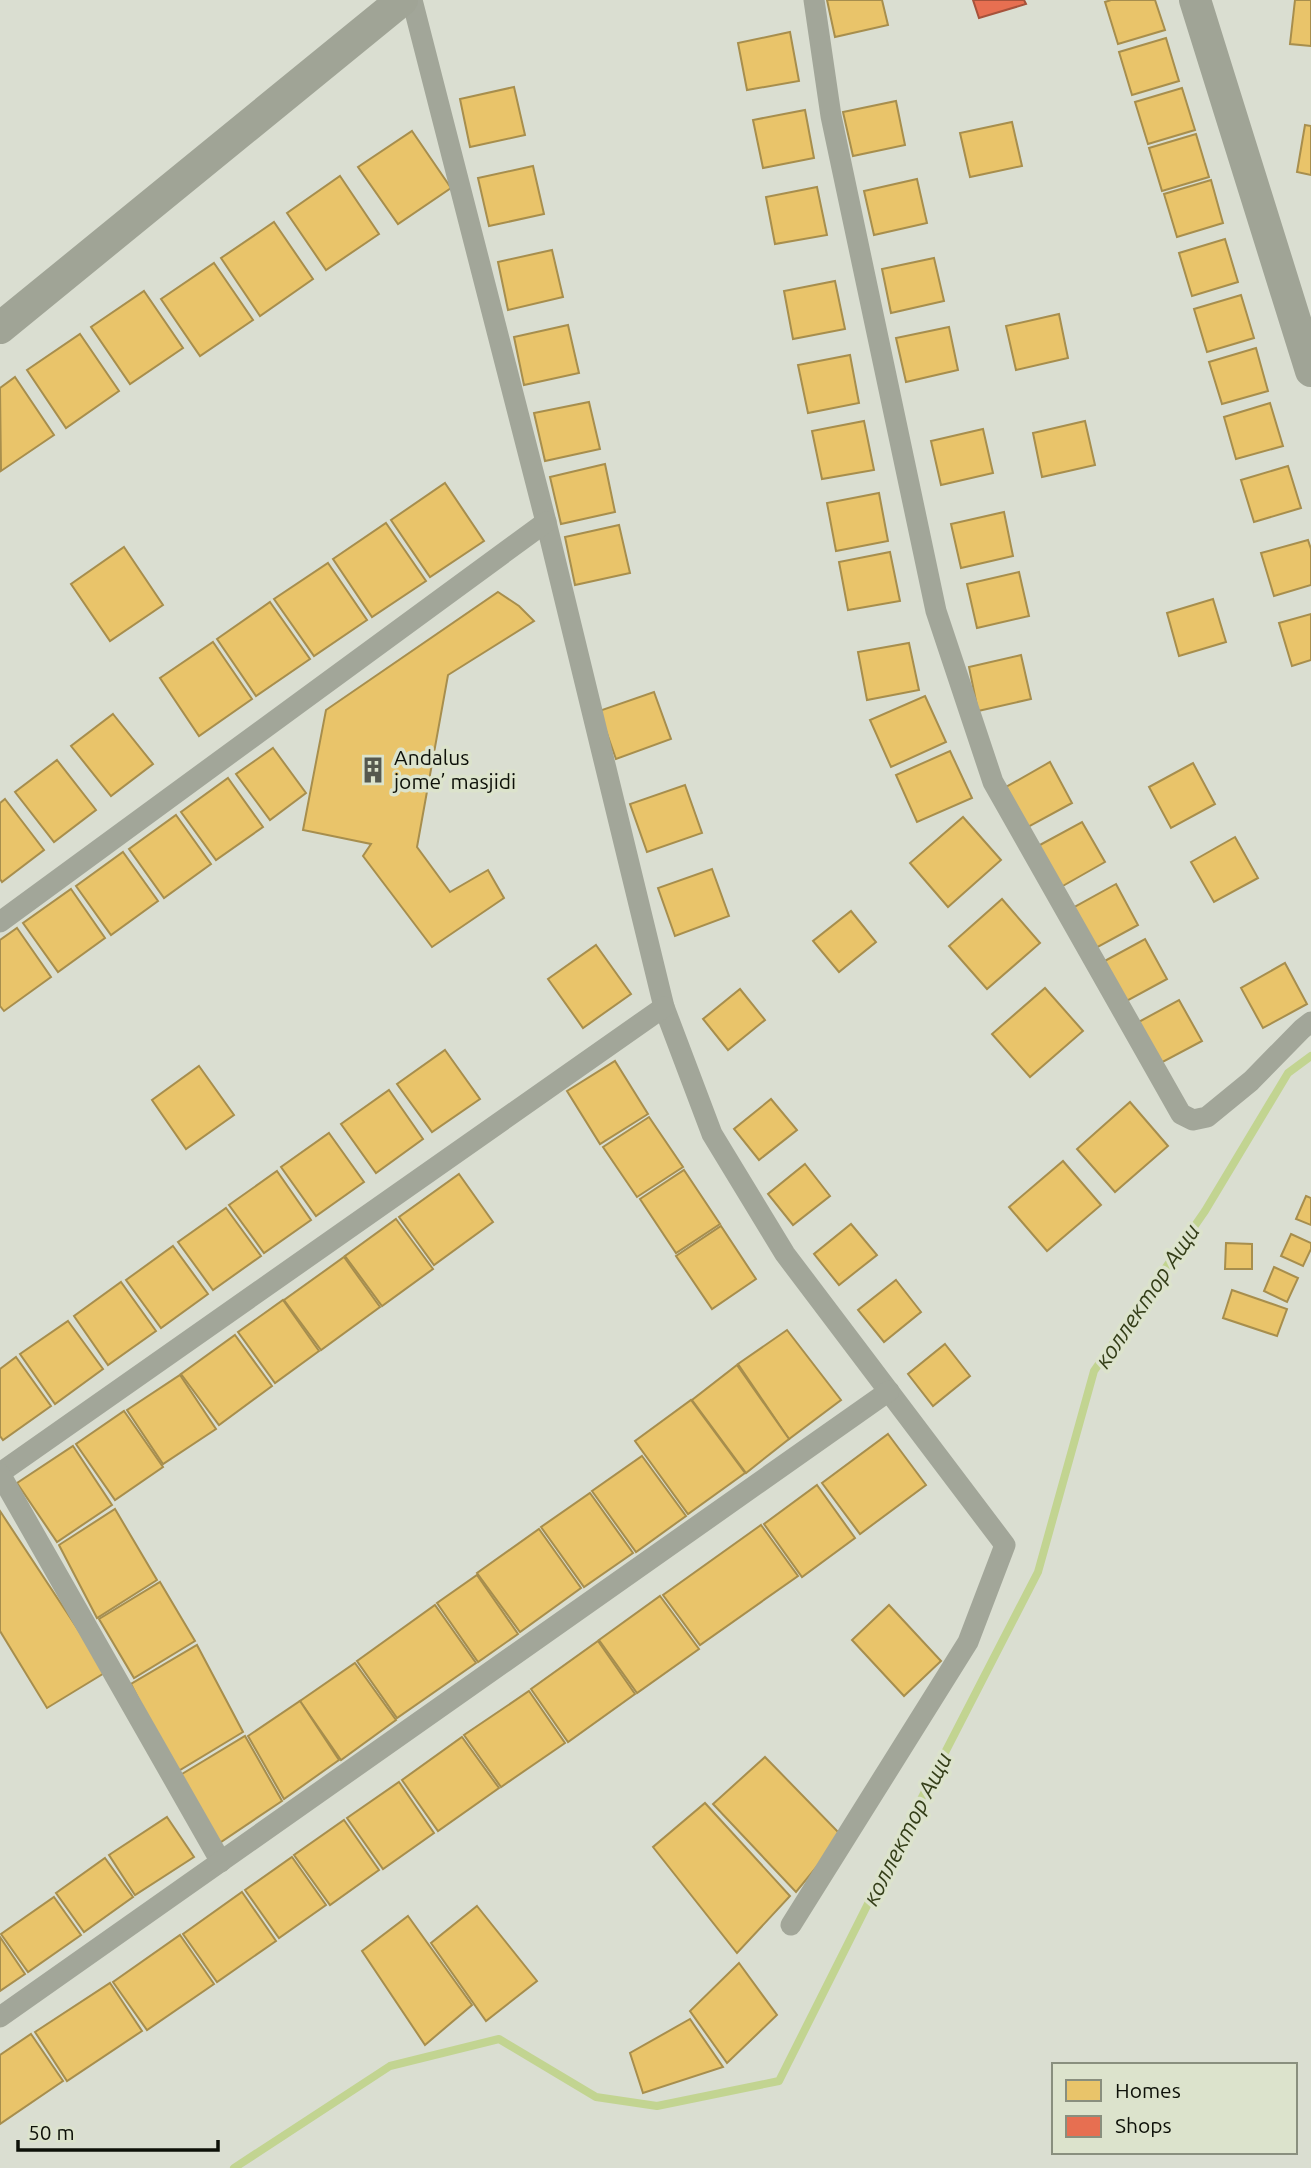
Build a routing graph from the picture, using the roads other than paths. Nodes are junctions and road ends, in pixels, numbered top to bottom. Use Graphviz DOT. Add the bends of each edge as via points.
graph roads {
  1 [pos="402,0"];
  2 [pos="412,0"];
  3 [pos="814,0"];
  4 [pos="1195,0"];
  5 [pos="0,328"];
  6 [pos="1306,339"];
  7 [pos="1311,372"];
  8 [pos="546,522"];
  9 [pos="0,922"];
  10 [pos="664,1007"];
  11 [pos="1311,1022"];
  12 [pos="889,1391"];
  13 [pos="0,1473"];
  14 [pos="221,1862"];
  15 [pos="791,1925"];
  16 [pos="0,2017"];
  1 -- 5 [label="street"];
  2 -- 8 [label="street"];
  3 -- 11 [label="street" via="831,116 936,611 993,782 1181,1115 1193,1120 1207,1117 1251,1082"];
  4 -- 6 [label="street"];
  6 -- 7 [label="street"];
  8 -- 9 [label="street"];
  8 -- 10 [label="street"];
  10 -- 12 [label="street" via="712,1133 785,1254"];
  10 -- 13 [label="street"];
  12 -- 14 [label="street"];
  12 -- 15 [label="street" via="1005,1545 968,1642"];
  13 -- 14 [label="street"];
  14 -- 16 [label="street"];
}
